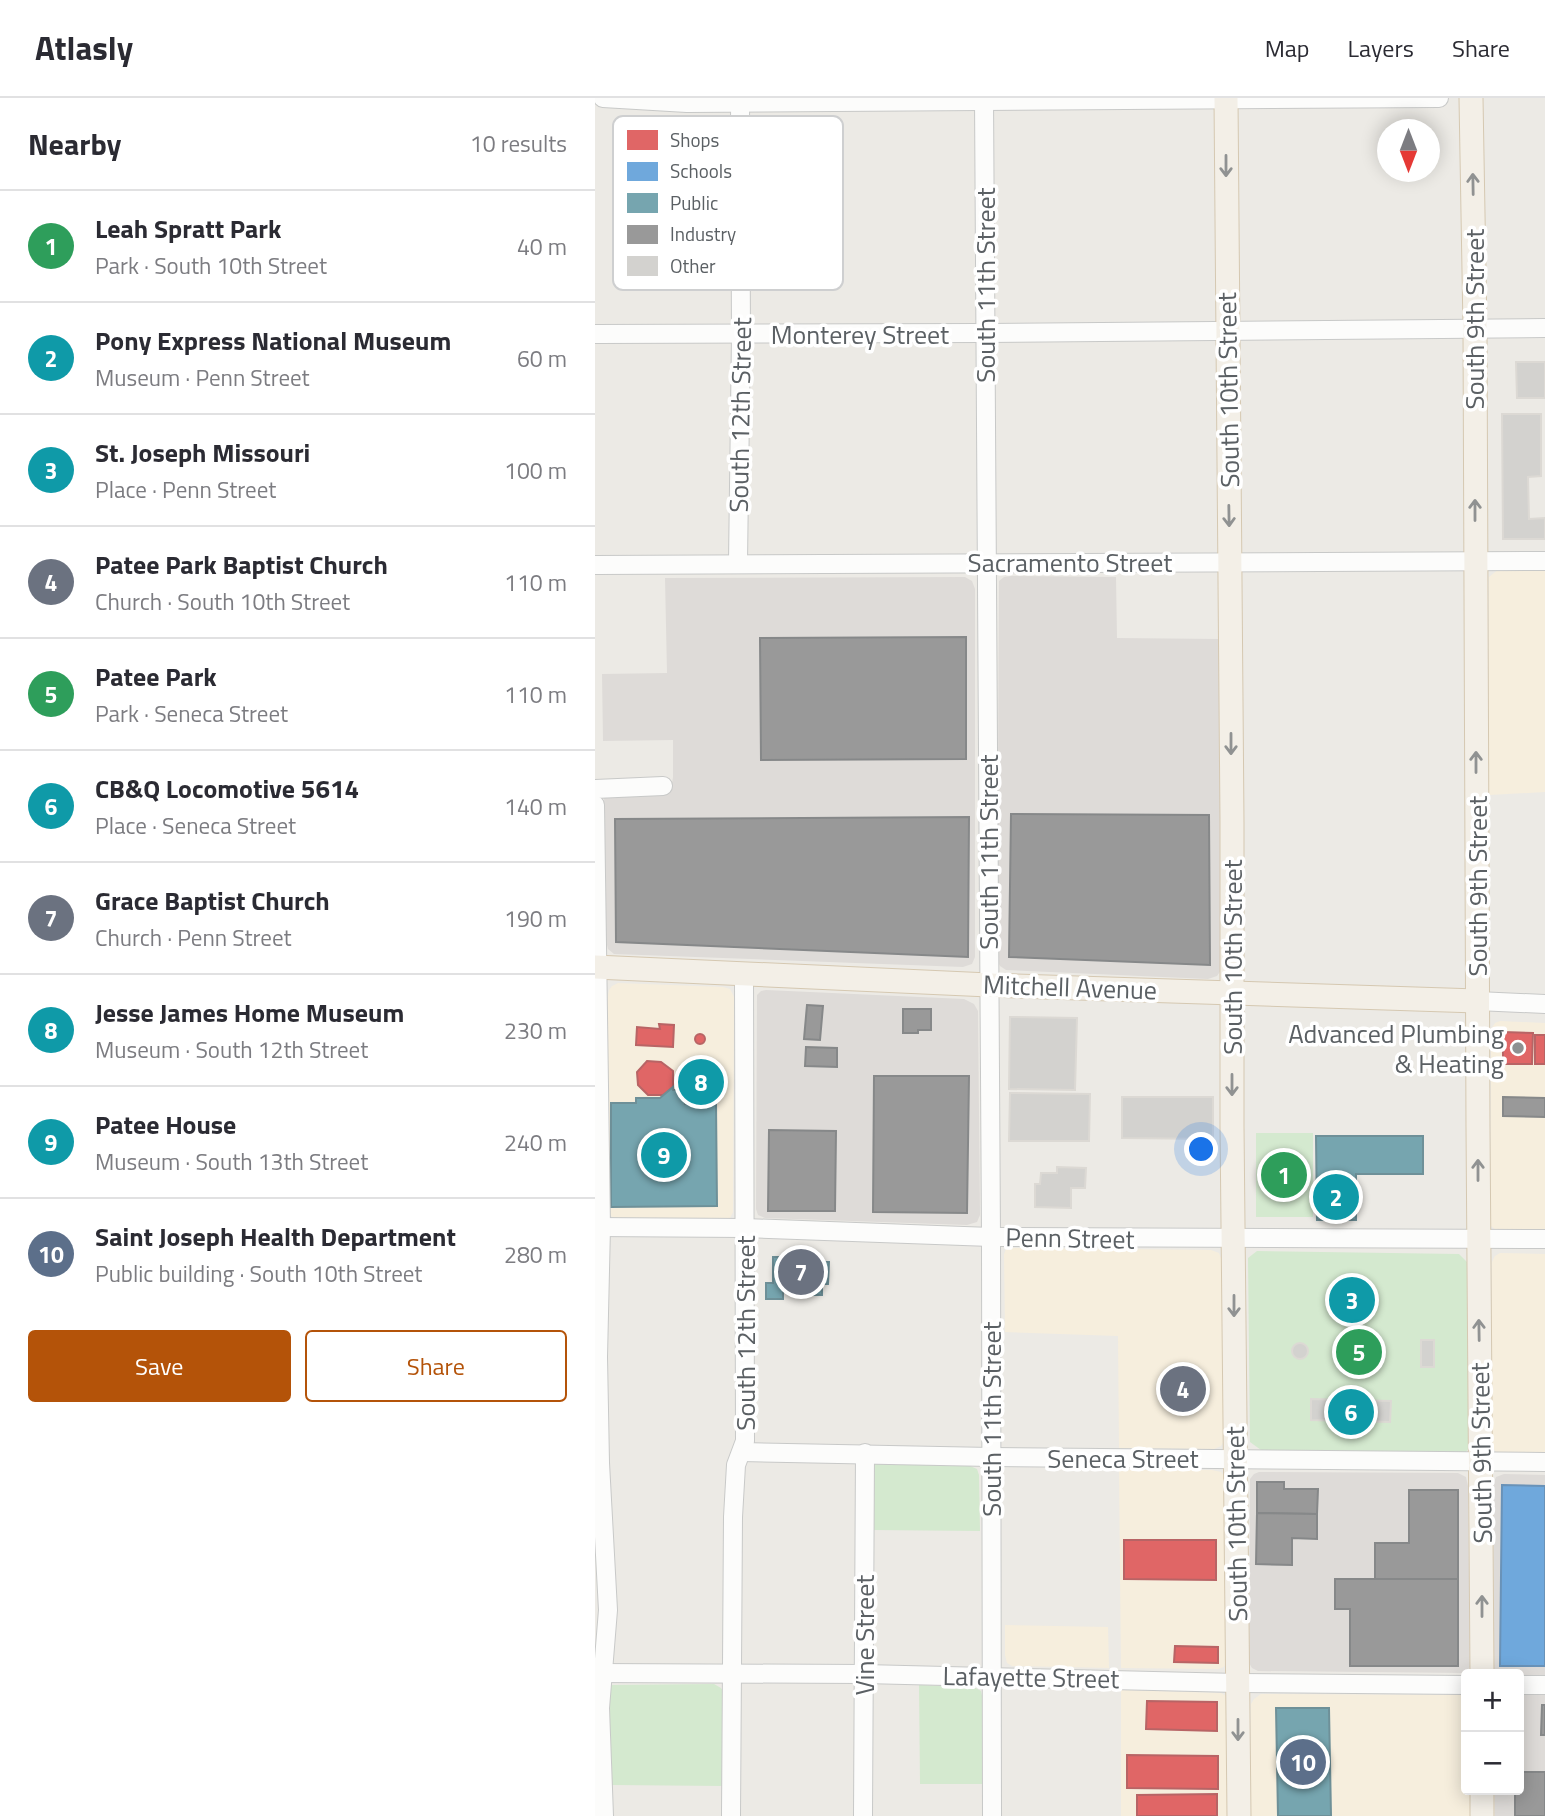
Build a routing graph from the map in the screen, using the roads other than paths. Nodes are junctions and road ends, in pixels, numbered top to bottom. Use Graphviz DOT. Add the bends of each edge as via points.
graph roads {
  1 [pos="603,98"];
  2 [pos="1439,98"];
  3 [pos="1471,98"];
  4 [pos="984,99"];
  5 [pos="1226,99"];
  6 [pos="740,100"];
  7 [pos="741,290"];
  8 [pos="1475,328"];
  9 [pos="1545,328"];
  10 [pos="1227,331"];
  11 [pos="985,333"];
  12 [pos="595,334"];
  13 [pos="741,335"];
  14 [pos="1230,561"];
  15 [pos="1475,561"];
  16 [pos="1545,561"];
  17 [pos="986,562"];
  18 [pos="738,563"];
  19 [pos="595,565"];
  20 [pos="663,786"];
  21 [pos="595,789"];
  22 [pos="595,805"];
  23 [pos="596,967"];
  24 [pos="744,974"];
  25 [pos="989,985"];
  26 [pos="1232,992"];
  27 [pos="1477,1001"];
  28 [pos="1545,1004"];
  29 [pos="598,1227"];
  30 [pos="745,1228"];
  31 [pos="991,1237"];
  32 [pos="1233,1238"];
  33 [pos="1478,1238"];
  34 [pos="1545,1238"];
  35 [pos="742,1452"];
  36 [pos="865,1453"];
  37 [pos="991,1457"];
  38 [pos="1235,1459"];
  39 [pos="1481,1461"];
  40 [pos="1545,1462"];
  41 [pos="1482,1669"];
  42 [pos="599,1673"];
  43 [pos="733,1673"];
  44 [pos="864,1674"];
  45 [pos="991,1677"];
  46 [pos="1238,1683"];
  47 [pos="1461,1685"];
  48 [pos="1524,1685"];
  49 [pos="1545,1685"];
  50 [pos="1482,1795"];
  51 [pos="604,1816"];
  52 [pos="731,1816"];
  53 [pos="863,1816"];
  54 [pos="992,1816"];
  55 [pos="1239,1816"];
  56 [pos="1482,1816"];
  1 -- 6 [label="street" via="687,103"];
  2 -- 5 [label="street"];
  8 -- 3 [label="main road, South 9th Street, one-way"];
  4 -- 5 [label="street"];
  4 -- 6 [label="street"];
  4 -- 11 [label="street, South 11th Street"];
  5 -- 10 [label="main road, South 10th Street, one-way"];
  7 -- 13 [label="street, South 12th Street"];
  8 -- 9 [label="street, Monterey Street"];
  8 -- 10 [label="street, Monterey Street"];
  15 -- 8 [label="main road, South 9th Street, one-way"];
  10 -- 11 [label="street, Monterey Street"];
  10 -- 14 [label="main road, South 10th Street, one-way"];
  11 -- 13 [label="street, Monterey Street"];
  11 -- 17 [label="street, South 11th Street"];
  12 -- 13 [label="street, Monterey Street"];
  13 -- 18 [label="street, South 12th Street"];
  14 -- 15 [label="street, Sacramento Street"];
  14 -- 17 [label="street, Sacramento Street"];
  14 -- 26 [label="main road, South 10th Street, one-way"];
  15 -- 16 [label="street, Sacramento Street"];
  27 -- 15 [label="main road, South 9th Street, one-way"];
  17 -- 18 [label="street, Sacramento Street"];
  17 -- 25 [label="street, South 11th Street"];
  18 -- 19 [label="street, Sacramento Street"];
  20 -- 21 [label="street"];
  22 -- 23 [label="street"];
  23 -- 24 [label="main road, Mitchell Avenue"];
  23 -- 29 [label="street"];
  24 -- 25 [label="main road, Mitchell Avenue"];
  24 -- 30 [label="street, South 12th Street"];
  25 -- 26 [label="main road, Mitchell Avenue"];
  25 -- 31 [label="street, South 11th Street"];
  26 -- 27 [label="main road, Mitchell Avenue"];
  26 -- 32 [label="main road, South 10th Street, one-way"];
  27 -- 28 [label="street, Mitchell Avenue"];
  33 -- 27 [label="main road, South 9th Street, one-way"];
  29 -- 30 [label="street, Penn Street"];
  29 -- 42 [label="street" via="600,1463 608,1610"];
  30 -- 31 [label="street, Penn Street"];
  30 -- 35 [label="street, South 12th Street"];
  31 -- 32 [label="street, Penn Street"];
  31 -- 37 [label="street, South 11th Street"];
  32 -- 33 [label="street, Penn Street"];
  32 -- 38 [label="main road, South 10th Street, one-way"];
  33 -- 34 [label="street, Penn Street"];
  39 -- 33 [label="main road, South 9th Street, one-way"];
  35 -- 36 [label="street, Seneca Street"];
  35 -- 43 [label="street, South 12th Street" via="736,1465 733,1517"];
  36 -- 37 [label="street, Seneca Street"];
  36 -- 44 [label="street, Vine Street"];
  37 -- 38 [label="street, Seneca Street"];
  37 -- 45 [label="street, South 11th Street"];
  38 -- 39 [label="street, Seneca Street"];
  38 -- 46 [label="main road, South 10th Street"];
  39 -- 40 [label="street, Seneca Street"];
  41 -- 39 [label="main road, South 9th Street, one-way"];
  42 -- 43 [label="street, Lafayette Street"];
  42 -- 51 [label="street"];
  43 -- 44 [label="street, Lafayette Street"];
  43 -- 52 [label="street, South 12th Street"];
  44 -- 45 [label="street, Lafayette Street"];
  44 -- 53 [label="street, Vine Street"];
  45 -- 46 [label="street, Lafayette Street"];
  45 -- 54 [label="street, South 11th Street"];
  46 -- 47 [label="street, Lafayette Street"];
  46 -- 55 [label="main road, South 10th Street, one-way"];
  48 -- 49 [label="street"];
  50 -- 56 [label="main road"];
}
